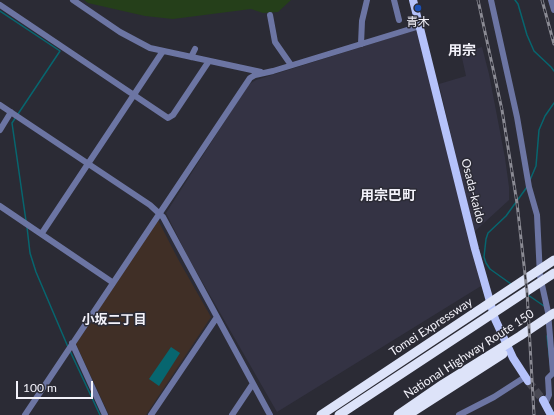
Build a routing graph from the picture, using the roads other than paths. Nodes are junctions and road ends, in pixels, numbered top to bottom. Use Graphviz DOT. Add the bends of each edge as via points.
graph roads {
  1 [pos="73,0"];
  2 [pos="367,0"];
  3 [pos="394,0"];
  4 [pos="413,0"];
  5 [pos="491,0"];
  6 [pos="551,0"];
  7 [pos="0,5"];
  8 [pos="554,10"];
  9 [pos="270,15"];
  10 [pos="399,20"];
  11 [pos="420,26"];
  12 [pos="361,44"];
  13 [pos="195,49"];
  14 [pos="163,51"];
  15 [pos="191,57"];
  16 [pos="209,61"];
  17 [pos="291,65"];
  18 [pos="263,73"];
  19 [pos="133,95"];
  20 [pos="0,105"];
  21 [pos="11,112"];
  22 [pos="0,130"];
  23 [pos="88,164"];
  24 [pos="0,206"];
  25 [pos="159,213"];
  26 [pos="42,233"];
  27 [pos="554,260"];
  28 [pos="554,273"];
  29 [pos="112,282"];
  30 [pos="554,313"];
  31 [pos="216,317"];
  32 [pos="554,320"];
  33 [pos="72,343"];
  34 [pos="488,360"];
  35 [pos="527,379"];
  36 [pos="252,385"];
  37 [pos="544,402"];
  38 [pos="25,415"];
  39 [pos="105,415"];
  40 [pos="151,415"];
  41 [pos="232,415"];
  42 [pos="270,415"];
  43 [pos="321,415"];
  44 [pos="339,415"];
  45 [pos="398,415"];
  46 [pos="408,415"];
  47 [pos="459,415"];
  48 [pos="551,415"];
  1 -- 14 [label="street" via="137,42"];
  2 -- 12 [label="street" via="362,21"];
  3 -- 10 [label="street"];
  4 -- 11 [label="main road, Osada-kaido"];
  5 -- 37 [label="street" via="537,215 540,276 548,312 553,373 548,378 548,396"];
  6 -- 8 [label="street"];
  7 -- 19 [label="street"];
  9 -- 17 [label="street" via="275,42"];
  11 -- 12 [label="street"];
  11 -- 35 [label="main road, Osada-kaido" via="473,243 495,319 513,358"];
  12 -- 17 [label="street"];
  13 -- 15 [label="street"];
  14 -- 15 [label="street"];
  14 -- 19 [label="street"];
  15 -- 16 [label="street"];
  16 -- 18 [label="street"];
  16 -- 19 [label="street" via="171,117 168,118"];
  17 -- 18 [label="street"];
  18 -- 25 [label="street" via="248,80"];
  19 -- 23 [label="street"];
  20 -- 21 [label="street"];
  21 -- 22 [label="street"];
  21 -- 23 [label="street"];
  23 -- 25 [label="street"];
  23 -- 26 [label="street"];
  24 -- 26 [label="street"];
  25 -- 29 [label="street"];
  25 -- 31 [label="street" via="163,216"];
  26 -- 29 [label="street"];
  27 -- 43 [label="highway, Tomei Expressway"];
  28 -- 44 [label="highway, Tomei Expressway"];
  29 -- 33 [label="street"];
  30 -- 34 [label="highway, National Highway Route 150"];
  31 -- 36 [label="street"];
  31 -- 40 [label="street"];
  32 -- 34 [label="highway, National Highway Route 150"];
  33 -- 38 [label="street"];
  33 -- 39 [label="street"];
  34 -- 45 [label="highway, National Highway Route 150"];
  34 -- 46 [label="highway, National Highway Route 150"];
  35 -- 47 [label="street"];
  36 -- 41 [label="street"];
  36 -- 42 [label="street"];
  37 -- 48 [label="main road"];
}
